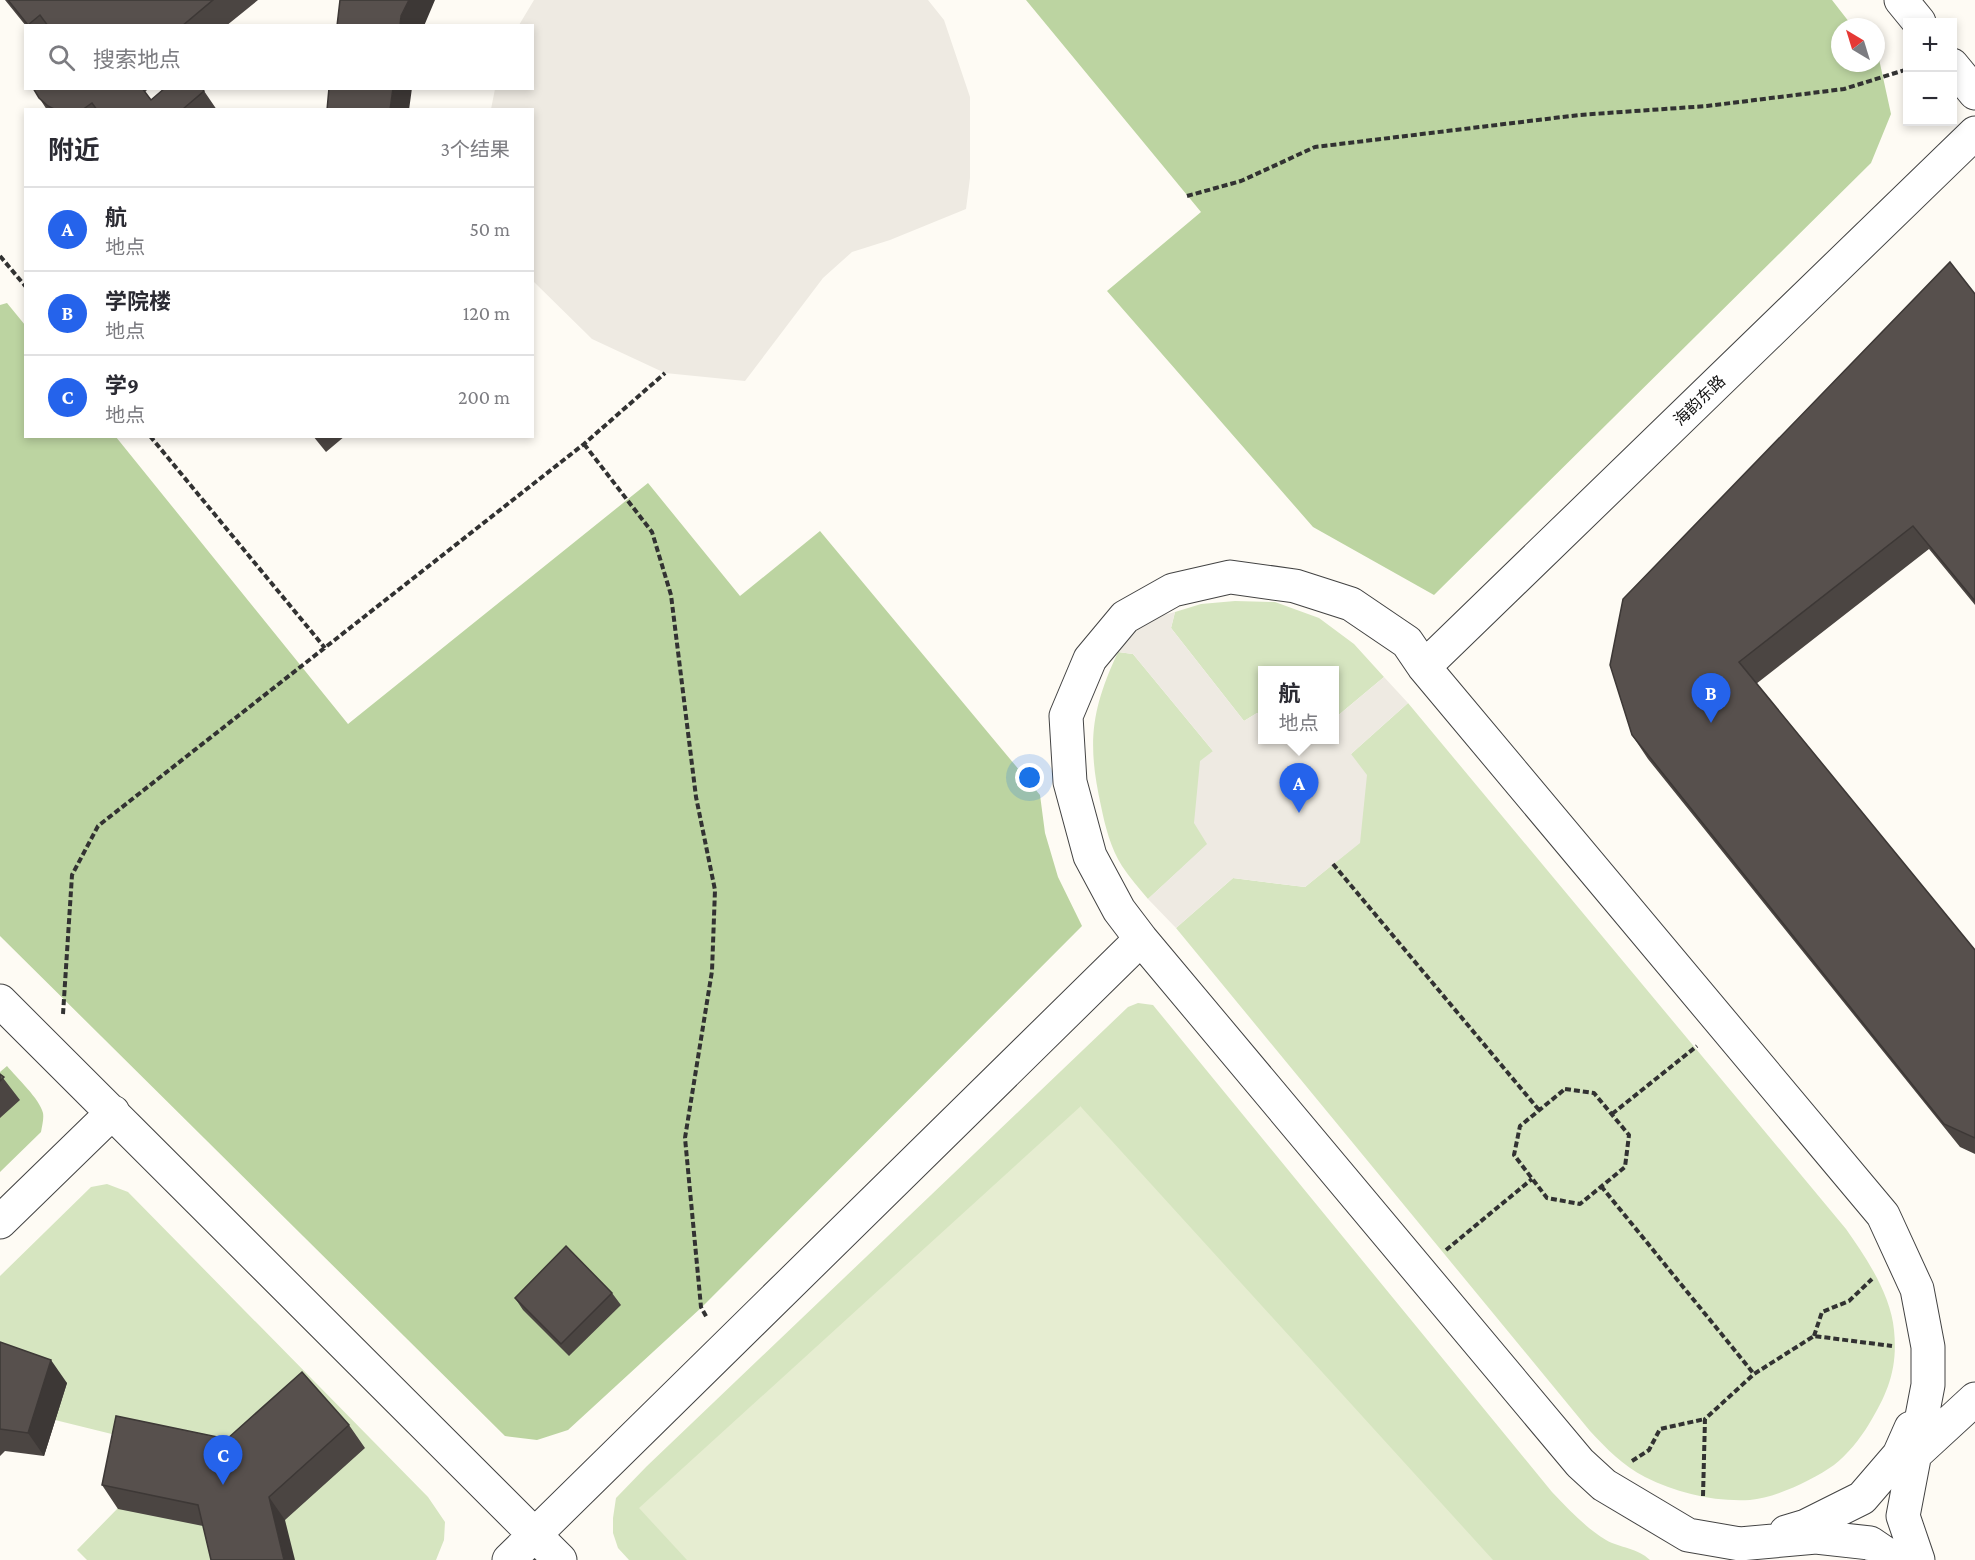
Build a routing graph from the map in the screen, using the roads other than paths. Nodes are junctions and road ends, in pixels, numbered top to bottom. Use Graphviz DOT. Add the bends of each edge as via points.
graph roads {
  1 [pos="1901,0"];
  2 [pos="1916,18"];
  3 [pos="1957,70"];
  4 [pos="1975,93"];
  5 [pos="1975,133"];
  6 [pos="1424,667"];
  7 [pos="1141,939"];
  8 [pos="0,1000"];
  9 [pos="113,1112"];
  10 [pos="0,1222"];
  11 [pos="1928,1386"];
  12 [pos="1975,1399"];
  13 [pos="1916,1454"];
  14 [pos="1862,1498"];
  15 [pos="536,1534"];
  16 [pos="1816,1537"];
  17 [pos="1740,1544"];
  18 [pos="509,1560"];
  19 [pos="560,1560"];
  20 [pos="1789,1560"];
  21 [pos="1895,1560"];
  22 [pos="1918,1560"];
  1 -- 2 [label="lane"];
  3 -- 4 [label="lane"];
  5 -- 6 [label="lane, 海韵东路"];
  6 -- 7 [label="lane" via="1407,642 1351,604 1295,586 1230,577 1173,590 1125,617 1089,659 1066,716 1071,782 1090,856 1119,910"];
  6 -- 11 [label="lane" via="1883,1215 1917,1290 1928,1347"];
  7 -- 15 [label="lane"];
  7 -- 17 [label="lane" via="1580,1463 1604,1485 1688,1535"];
  8 -- 9 [label="lane"];
  9 -- 10 [label="lane"];
  9 -- 15 [label="lane"];
  11 -- 13 [label="lane"];
  11 -- 14 [label="lane" via="1899,1455"];
  12 -- 13 [label="lane"];
  13 -- 14 [label="lane"];
  13 -- 22 [label="lane" via="1903,1516"];
  14 -- 16 [label="lane"];
  14 -- 17 [label="lane" via="1806,1526"];
  15 -- 18 [label="lane"];
  15 -- 19 [label="lane"];
  16 -- 17 [label="lane"];
  16 -- 20 [label="lane"];
  16 -- 21 [label="lane" via="1870,1543"];
}
